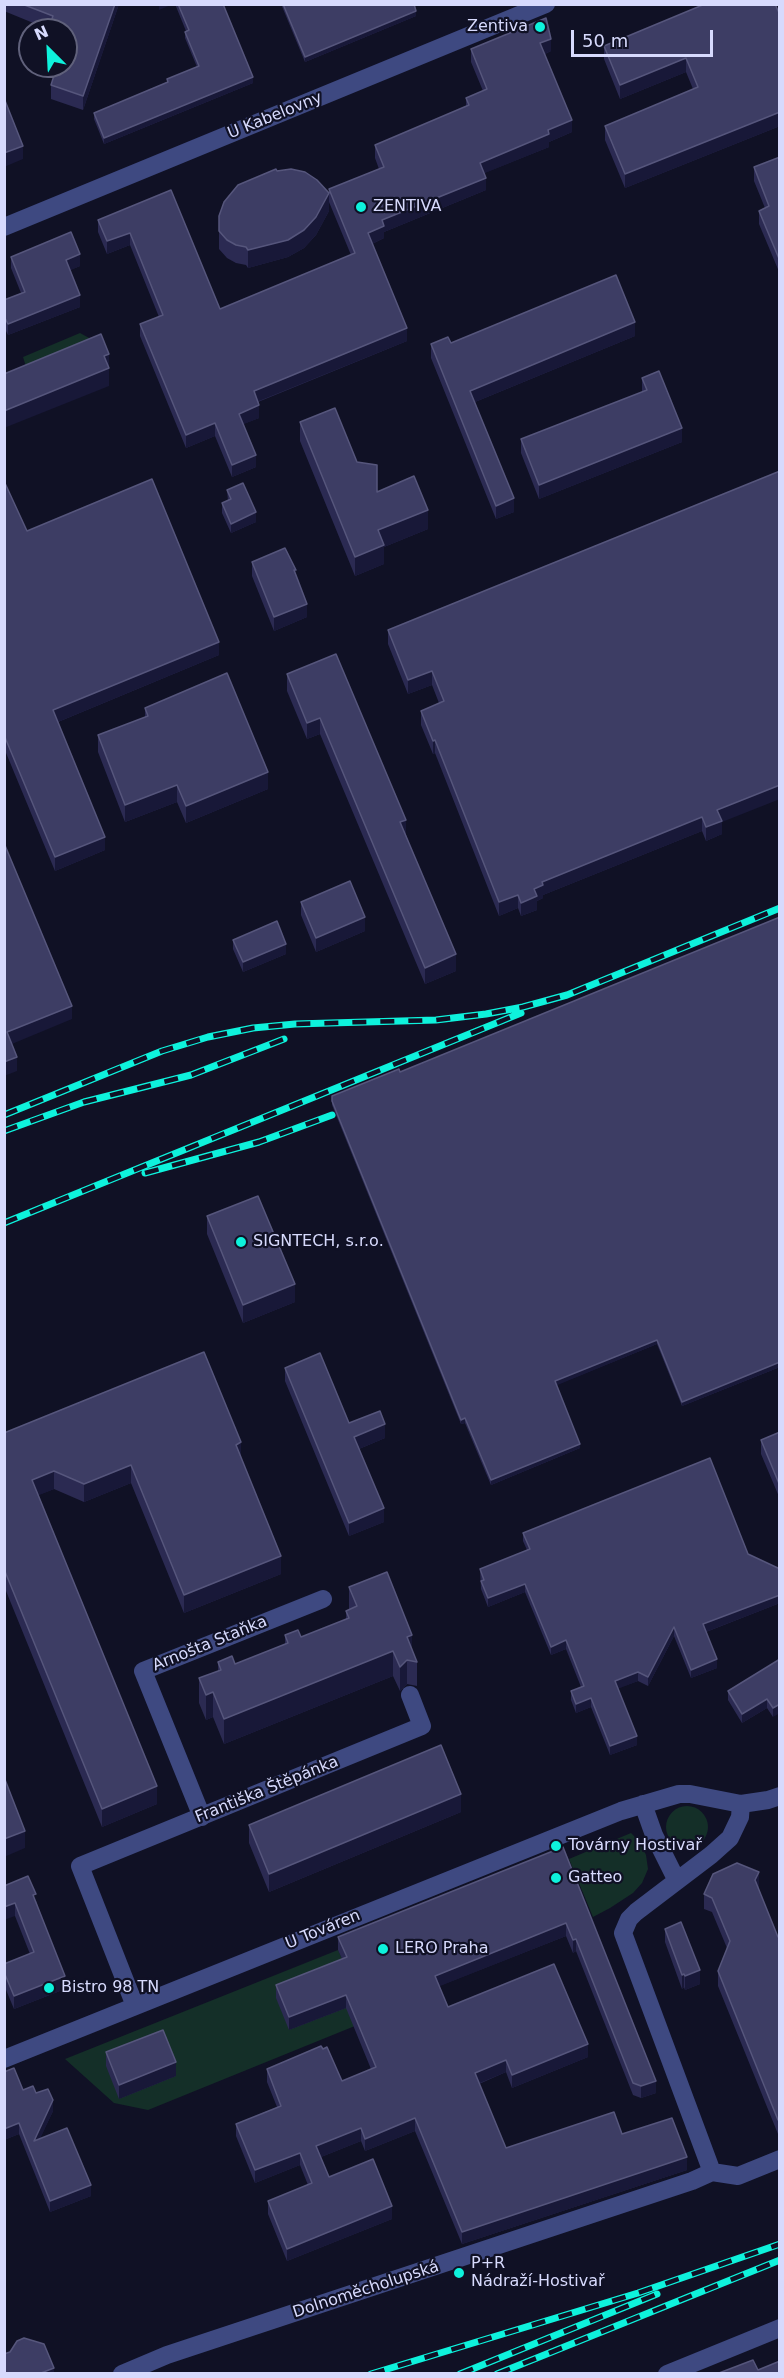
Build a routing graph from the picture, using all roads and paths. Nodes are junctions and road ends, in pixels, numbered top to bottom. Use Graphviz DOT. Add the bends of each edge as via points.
graph roads {
  1 [pos="546,4"];
  2 [pos="4,227"];
  3 [pos="323,1599"];
  4 [pos="410,1695"];
  5 [pos="780,1796"];
  6 [pos="643,1803"];
  7 [pos="741,1804"];
  8 [pos="202,1817"];
  9 [pos="676,1881"];
  10 [pos="135,2006"];
  11 [pos="4,2059"];
  12 [pos="780,2159"];
  13 [pos="712,2172"];
  14 [pos="780,2328"];
  15 [pos="122,2373"];
  16 [pos="667,2373"];
  1 -- 2 [label="street, U Kabelovny"];
  3 -- 8 [label="street, Arnošta Staňka" via="143,1671"];
  4 -- 8 [label="street, Františka Štěpánka" via="423,1726"];
  5 -- 7 [label="street, U Továren"];
  6 -- 7 [label="street, U Továren" via="690,1794"];
  6 -- 9 [label="street"];
  6 -- 10 [label="street, U Továren"];
  7 -- 9 [label="street" via="740,1817 730,1838"];
  8 -- 10 [label="street, Františka Štěpánka" via="80,1866"];
  9 -- 13 [label="street" via="636,1912 623,1933"];
  10 -- 11 [label="street, U Továren"];
  12 -- 13 [label="street, Dolnoměcholupská" via="738,2176"];
  13 -- 15 [label="street, Dolnoměcholupská"];
  14 -- 16 [label="street"];
}
